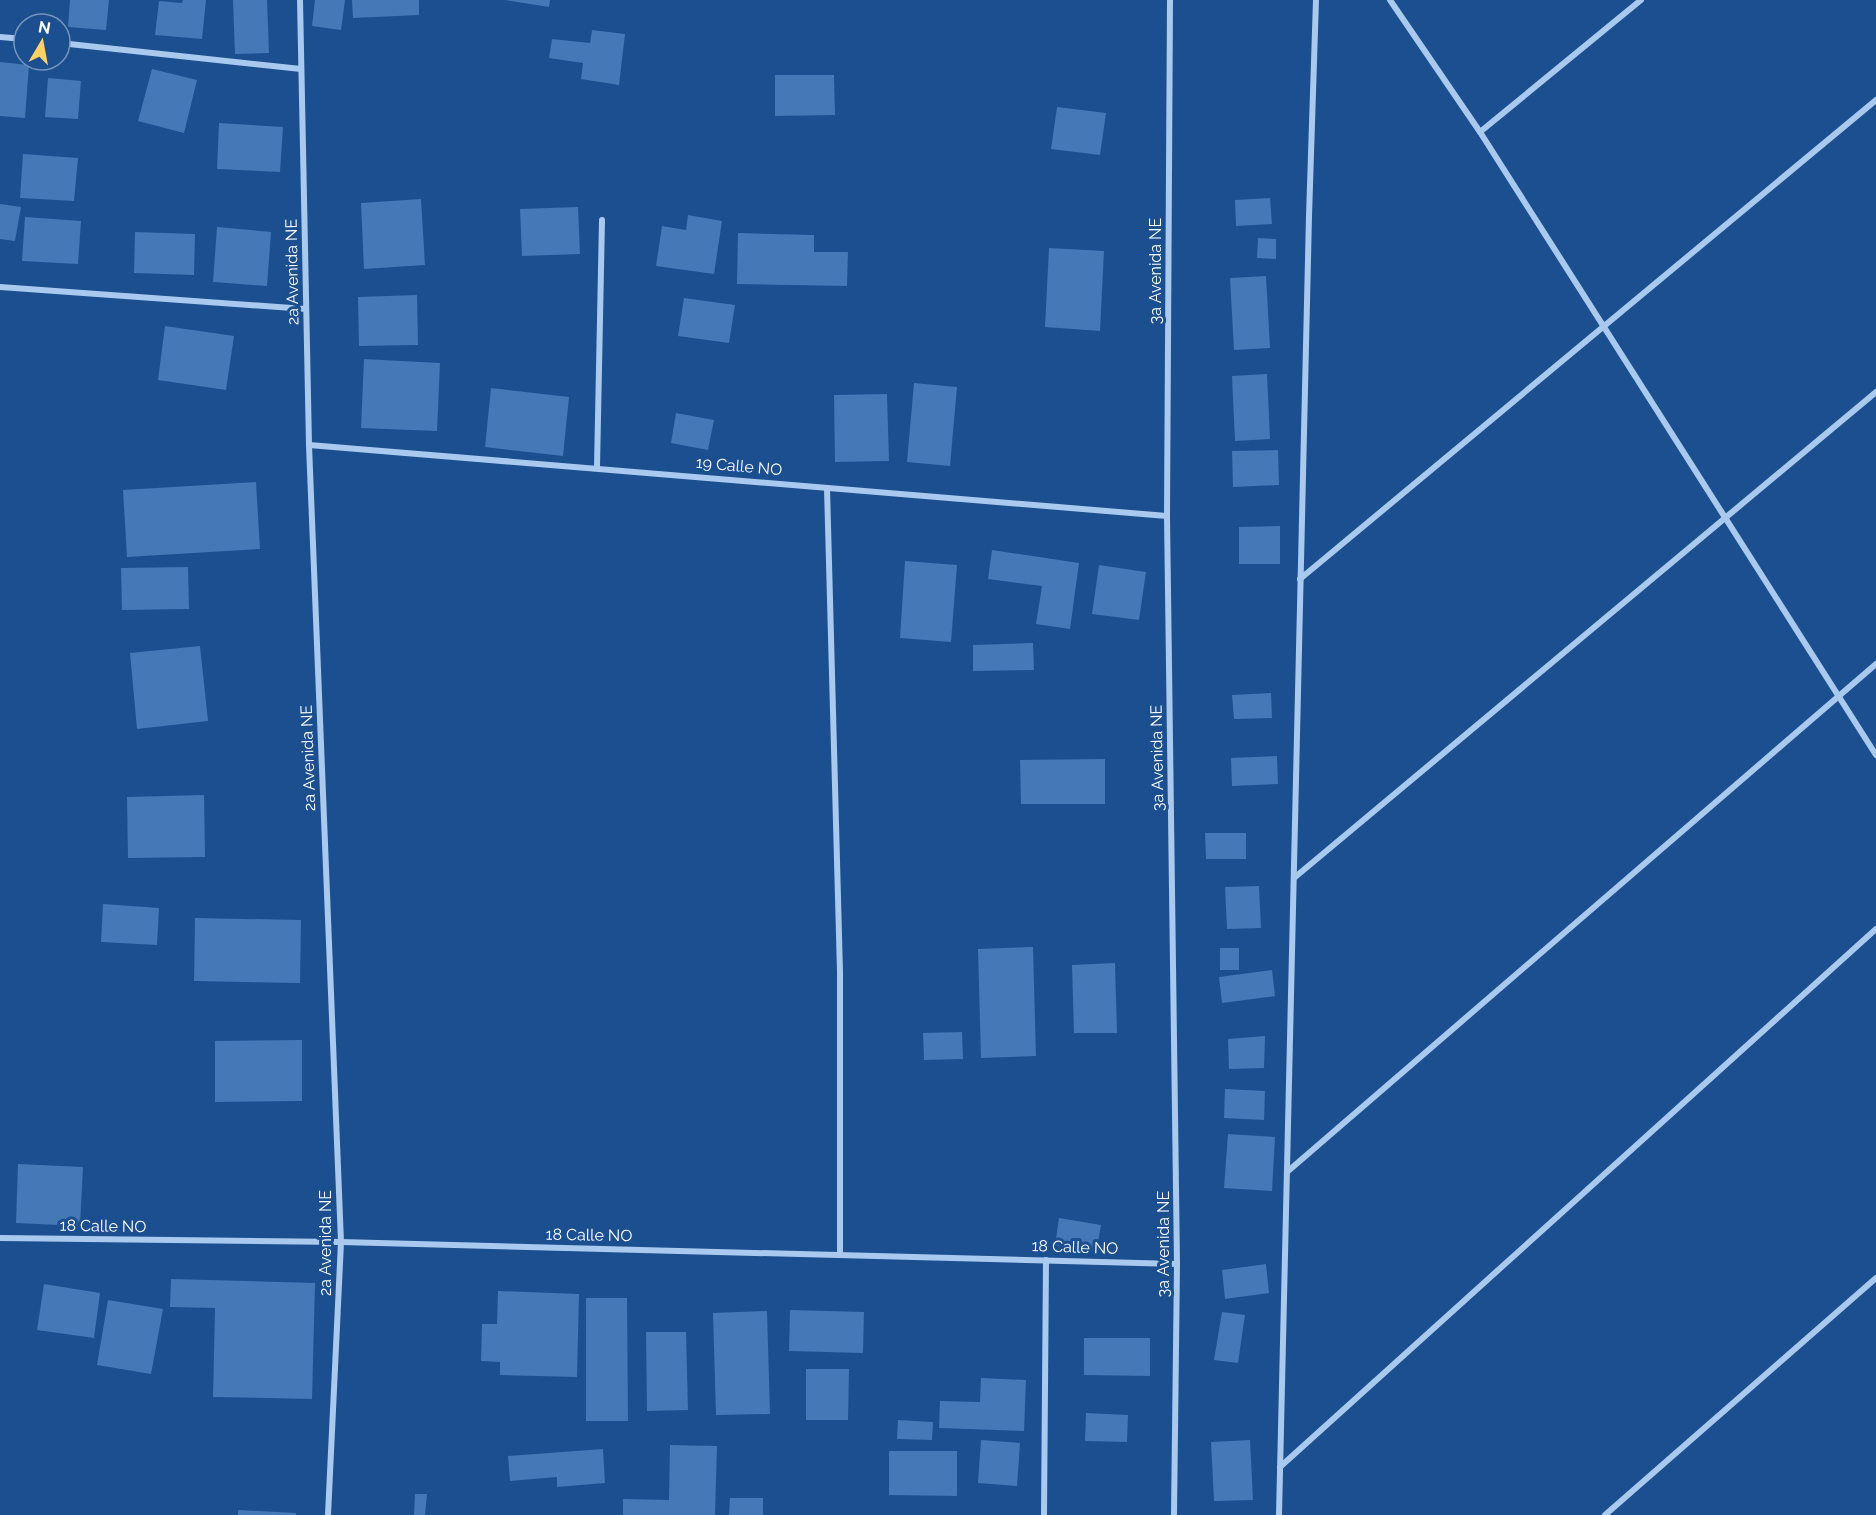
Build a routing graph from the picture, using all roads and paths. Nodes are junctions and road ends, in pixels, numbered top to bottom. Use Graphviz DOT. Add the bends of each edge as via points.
graph roads {
  1 [pos="300,0"];
  2 [pos="1170,0"];
  3 [pos="1316,0"];
  4 [pos="1390,0"];
  5 [pos="1641,0"];
  6 [pos="72,44"];
  7 [pos="301,69"];
  8 [pos="1876,100"];
  9 [pos="1480,132"];
  10 [pos="602,220"];
  11 [pos="0,287"];
  12 [pos="306,309"];
  13 [pos="1604,327"];
  14 [pos="1876,392"];
  15 [pos="309,445"];
  16 [pos="597,467"];
  17 [pos="827,488"];
  18 [pos="1167,516"];
  19 [pos="1725,517"];
  20 [pos="1300,579"];
  21 [pos="1876,664"];
  22 [pos="1838,696"];
  23 [pos="1876,755"];
  24 [pos="1294,878"];
  25 [pos="1876,929"];
  26 [pos="1287,1172"];
  27 [pos="0,1238"];
  28 [pos="341,1242"];
  29 [pos="840,1255"];
  30 [pos="1046,1260"];
  31 [pos="1177,1264"];
  32 [pos="1876,1278"];
  33 [pos="1280,1467"];
  34 [pos="328,1515"];
  35 [pos="1044,1515"];
  36 [pos="1174,1515"];
  37 [pos="1279,1515"];
  38 [pos="1605,1515"];
  1 -- 7 [label="street, 2a Avenida NE"];
  2 -- 18 [label="street, 3a Avenida NE"];
  3 -- 20 [label="street"];
  4 -- 9 [label="street"];
  5 -- 9 [label="street"];
  6 -- 7 [label="street"];
  7 -- 12 [label="street, 2a Avenida NE"];
  8 -- 13 [label="street"];
  9 -- 13 [label="street"];
  10 -- 16 [label="street"];
  11 -- 12 [label="street"];
  12 -- 15 [label="street, 2a Avenida NE"];
  13 -- 19 [label="street"];
  13 -- 20 [label="street"];
  14 -- 19 [label="street"];
  15 -- 16 [label="street, 19 Calle NO"];
  15 -- 28 [label="street, 2a Avenida NE"];
  16 -- 17 [label="street, 19 Calle NO"];
  17 -- 18 [label="street, 19 Calle NO"];
  17 -- 29 [label="street" via="840,972"];
  18 -- 31 [label="street, 3a Avenida NE"];
  19 -- 22 [label="street"];
  19 -- 24 [label="street"];
  20 -- 24 [label="street"];
  21 -- 22 [label="street"];
  22 -- 23 [label="street"];
  22 -- 26 [label="street"];
  24 -- 26 [label="street"];
  25 -- 33 [label="street"];
  26 -- 33 [label="street"];
  27 -- 28 [label="street, 18 Calle NO"];
  28 -- 29 [label="street, 18 Calle NO"];
  28 -- 34 [label="street, 2a Avenida NE"];
  29 -- 30 [label="street, 18 Calle NO"];
  30 -- 31 [label="street, 18 Calle NO"];
  30 -- 35 [label="street"];
  31 -- 36 [label="street, 3a Avenida NE"];
  32 -- 38 [label="street"];
  33 -- 37 [label="street"];
}
